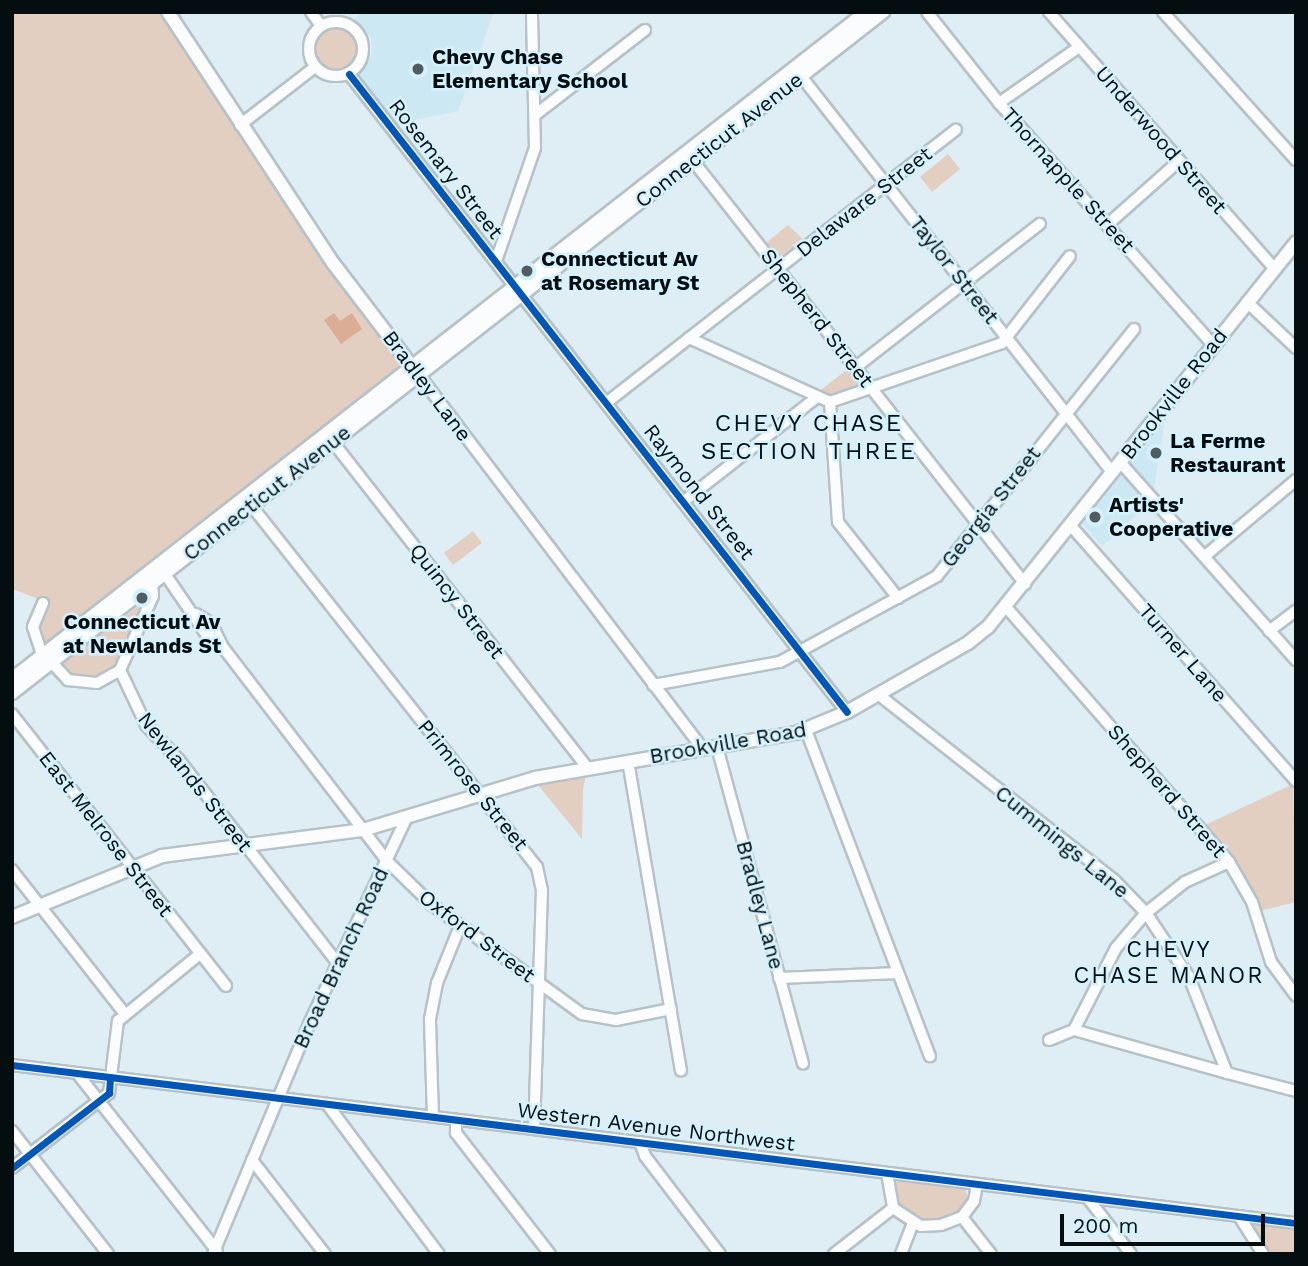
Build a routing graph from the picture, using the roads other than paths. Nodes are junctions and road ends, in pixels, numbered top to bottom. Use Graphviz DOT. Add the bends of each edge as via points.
graph roads {
  1 [pos="168,12"];
  2 [pos="311,12"];
  3 [pos="349,12"];
  4 [pos="532,12"];
  5 [pos="866,12"];
  6 [pos="883,12"];
  7 [pos="927,12"];
  8 [pos="1049,12"];
  9 [pos="1163,12"];
  10 [pos="334,19"];
  11 [pos="321,26"];
  12 [pos="645,30"];
  13 [pos="1079,47"];
  14 [pos="315,67"];
  15 [pos="798,72"];
  16 [pos="349,74"];
  17 [pos="999,103"];
  18 [pos="535,115"];
  19 [pos="240,125"];
  20 [pos="956,130"];
  21 [pos="690,157"];
  22 [pos="1296,160"];
  23 [pos="1179,161"];
  24 [pos="887,183"];
  25 [pos="1040,224"];
  26 [pos="1107,225"];
  27 [pos="1296,242"];
  28 [pos="1070,256"];
  29 [pos="496,261"];
  30 [pos="778,268"];
  31 [pos="1274,268"];
  32 [pos="964,283"];
  33 [pos="519,290"];
  34 [pos="1247,302"];
  35 [pos="1133,329"];
  36 [pos="689,338"];
  37 [pos="1007,339"];
  38 [pos="1213,345"];
  39 [pos="1296,348"];
  40 [pos="856,367"];
  41 [pos="416,371"];
  42 [pos="872,387"];
  43 [pos="816,398"];
  44 [pos="830,402"];
  45 [pos="607,403"];
  46 [pos="1066,413"];
  47 [pos="329,438"];
  48 [pos="1116,467"];
  49 [pos="1296,480"];
  50 [pos="248,501"];
  51 [pos="684,501"];
  52 [pos="978,524"];
  53 [pos="1071,526"];
  54 [pos="1205,555"];
  55 [pos="162,569"];
  56 [pos="152,583"];
  57 [pos="1025,584"];
  58 [pos="898,598"];
  59 [pos="43,603"];
  60 [pos="1006,607"];
  61 [pos="1296,611"];
  62 [pos="1269,631"];
  63 [pos="801,651"];
  64 [pos="47,660"];
  65 [pos="1296,660"];
  66 [pos="120,670"];
  67 [pos="12,679"];
  68 [pos="653,685"];
  69 [pos="12,692"];
  70 [pos="879,695"];
  71 [pos="848,712"];
  72 [pos="12,714"];
  73 [pos="806,730"];
  74 [pos="717,747"];
  75 [pos="703,749"];
  76 [pos="628,761"];
  77 [pos="588,768"];
  78 [pos="1296,781"];
  79 [pos="479,795"];
  80 [pos="406,819"];
  81 [pos="363,830"];
  82 [pos="245,845"];
  83 [pos="387,861"];
  84 [pos="1229,862"];
  85 [pos="131,866"];
  86 [pos="12,870"];
  87 [pos="40,905"];
  88 [pos="1146,913"];
  89 [pos="12,917"];
  90 [pos="460,926"];
  91 [pos="200,954"];
  92 [pos="337,962"];
  93 [pos="898,973"];
  94 [pos="779,978"];
  95 [pos="538,982"];
  96 [pos="226,986"];
  97 [pos="1296,996"];
  98 [pos="671,1009"];
  99 [pos="124,1013"];
  100 [pos="1074,1030"];
  101 [pos="1049,1040"];
  102 [pos="930,1056"];
  103 [pos="803,1064"];
  104 [pos="12,1065"];
  105 [pos="681,1070"];
  106 [pos="78,1073"];
  107 [pos="1227,1073"];
  108 [pos="110,1077"];
  109 [pos="1296,1091"];
  110 [pos="278,1098"];
  111 [pos="100,1100"];
  112 [pos="327,1104"];
  113 [pos="433,1117"];
  114 [pos="456,1120"];
  115 [pos="534,1129"];
  116 [pos="12,1131"];
  117 [pos="640,1142"];
  118 [pos="30,1154"];
  119 [pos="252,1160"];
  120 [pos="12,1168"];
  121 [pos="887,1173"];
  122 [pos="976,1184"];
  123 [pos="1087,1197"];
  124 [pos="893,1208"];
  125 [pos="1239,1216"];
  126 [pos="962,1217"];
  127 [pos="913,1223"];
  128 [pos="1296,1223"];
  129 [pos="216,1252"];
  130 [pos="108,1254"];
  131 [pos="325,1254"];
  132 [pos="439,1254"];
  133 [pos="550,1254"];
  134 [pos="720,1254"];
  135 [pos="834,1254"];
  136 [pos="901,1254"];
  137 [pos="991,1254"];
  138 [pos="1130,1254"];
  139 [pos="1263,1254"];
  1 -- 19 [label="main road, Bradley Lane"];
  2 -- 11 [label="street"];
  3 -- 10 [label="street"];
  4 -- 18 [label="street" via="529,50"];
  5 -- 15 [label="main road, Connecticut Avenue"];
  6 -- 15 [label="main road, Connecticut Avenue"];
  7 -- 17 [label="street, Thornapple Street"];
  8 -- 13 [label="street, Underwood Street"];
  9 -- 22 [label="street"];
  10 -- 11 [label="street"];
  10 -- 16 [label="street" via="355,30 363,45 360,62"];
  11 -- 14 [label="street" via="310,41"];
  12 -- 18 [label="street"];
  13 -- 17 [label="street"];
  13 -- 23 [label="street, Underwood Street"];
  14 -- 16 [label="street" via="331,76"];
  14 -- 19 [label="street"];
  15 -- 21 [label="main road, Connecticut Avenue"];
  15 -- 24 [label="street, Taylor Street"];
  16 -- 29 [label="street, Rosemary Street"];
  17 -- 26 [label="street, Thornapple Street"];
  18 -- 29 [label="street" via="533,156"];
  19 -- 41 [label="main road, Bradley Lane" via="332,263"];
  20 -- 24 [label="street, Delaware Street"];
  21 -- 30 [label="street, Shepherd Street"];
  21 -- 33 [label="main road, Connecticut Avenue"];
  23 -- 26 [label="street"];
  23 -- 31 [label="street, Underwood Street"];
  24 -- 30 [label="street, Delaware Street"];
  24 -- 32 [label="street, Taylor Street"];
  25 -- 32 [label="street"];
  26 -- 38 [label="street, Thornapple Street"];
  27 -- 31 [label="main road, Brookville Road"];
  28 -- 37 [label="street"];
  29 -- 33 [label="street, Rosemary Street"];
  30 -- 36 [label="street, Delaware Street"];
  30 -- 40 [label="street, Shepherd Street"];
  31 -- 34 [label="main road, Brookville Road"];
  32 -- 37 [label="street, Taylor Street"];
  32 -- 40 [label="street"];
  33 -- 41 [label="main road, Connecticut Avenue"];
  33 -- 45 [label="street, Raymond Street"];
  34 -- 38 [label="main road, Brookville Road"];
  34 -- 39 [label="street"];
  35 -- 46 [label="street, Georgia Street"];
  36 -- 43 [label="street"];
  36 -- 45 [label="street, Delaware Street"];
  37 -- 42 [label="street"];
  37 -- 46 [label="street, Taylor Street"];
  38 -- 48 [label="main road, Brookville Road"];
  40 -- 42 [label="street, Shepherd Street"];
  41 -- 47 [label="main road, Connecticut Avenue"];
  41 -- 68 [label="street, Bradley Lane"];
  42 -- 44 [label="street"];
  42 -- 52 [label="street, Shepherd Street"];
  43 -- 44 [label="street"];
  43 -- 51 [label="street"];
  44 -- 58 [label="street" via="838,522"];
  45 -- 51 [label="street, Raymond Street"];
  46 -- 48 [label="street, Taylor Street"];
  46 -- 52 [label="street, Georgia Street"];
  47 -- 50 [label="main road, Connecticut Avenue"];
  47 -- 77 [label="street, Quincy Street"];
  48 -- 53 [label="main road, Brookville Road"];
  48 -- 54 [label="street, Taylor Street" via="1149,492"];
  49 -- 54 [label="street"];
  50 -- 55 [label="main road, Connecticut Avenue"];
  50 -- 79 [label="street, Primrose Street"];
  51 -- 63 [label="street, Raymond Street"];
  52 -- 57 [label="street, Shepherd Street"];
  52 -- 58 [label="street, Georgia Street" via="937,576"];
  53 -- 57 [label="main road, Brookville Road"];
  53 -- 78 [label="street, Turner Lane"];
  54 -- 62 [label="street, Taylor Street"];
  55 -- 56 [label="main road, Connecticut Avenue"];
  55 -- 64 [label="main road, Connecticut Avenue"];
  55 -- 81 [label="street, Oxford Street" via="196,614 211,624 222,646"];
  56 -- 64 [label="main road, Connecticut Avenue"];
  56 -- 66 [label="street" via="153,596"];
  57 -- 60 [label="main road, Brookville Road"];
  58 -- 63 [label="street, Georgia Street"];
  59 -- 64 [label="street" via="33,627"];
  60 -- 70 [label="main road, Brookville Road" via="968,643"];
  60 -- 84 [label="street, Shepherd Street"];
  61 -- 62 [label="street"];
  62 -- 65 [label="street, Taylor Street"];
  63 -- 68 [label="street, Georgia Street" via="772,665"];
  63 -- 71 [label="street, Raymond Street"];
  64 -- 66 [label="street" via="61,676 80,683 104,681"];
  64 -- 67 [label="main road, Connecticut Avenue"];
  64 -- 69 [label="main road, Connecticut Avenue"];
  66 -- 82 [label="street, Newlands Street" via="146,725"];
  68 -- 75 [label="street, Bradley Lane"];
  70 -- 71 [label="main road, Brookville Road"];
  70 -- 88 [label="street, Cummings Lane" via="1115,881"];
  71 -- 73 [label="main road, Brookville Road"];
  72 -- 85 [label="street, East Melrose Street"];
  73 -- 74 [label="main road, Brookville Road"];
  73 -- 93 [label="street"];
  74 -- 75 [label="main road, Brookville Road"];
  74 -- 94 [label="street, Bradley Lane"];
  75 -- 76 [label="main road, Brookville Road"];
  76 -- 77 [label="main road, Brookville Road"];
  76 -- 98 [label="street"];
  77 -- 79 [label="main road, Brookville Road"];
  79 -- 80 [label="main road, Brookville Road"];
  79 -- 95 [label="street, Primrose Street" via="541,876"];
  80 -- 81 [label="main road, Brookville Road"];
  80 -- 83 [label="street, Broad Branch Road"];
  81 -- 82 [label="main road, Brookville Road"];
  81 -- 83 [label="street, Oxford Street"];
  82 -- 85 [label="main road, Brookville Road" via="175,853"];
  82 -- 92 [label="street, Newlands Street"];
  83 -- 90 [label="street, Oxford Street"];
  83 -- 92 [label="street, Broad Branch Road"];
  84 -- 88 [label="street" via="1185,882"];
  84 -- 97 [label="street, Shepherd Street" via="1252,901 1271,962"];
  85 -- 87 [label="main road, Brookville Road"];
  85 -- 91 [label="street, East Melrose Street"];
  86 -- 87 [label="street"];
  87 -- 89 [label="main road, Brookville Road"];
  87 -- 99 [label="street"];
  88 -- 100 [label="street" via="1116,948"];
  88 -- 107 [label="street, Cummings Lane" via="1189,977"];
  90 -- 95 [label="street, Oxford Street"];
  90 -- 113 [label="street" via="437,983 430,1019"];
  91 -- 96 [label="street, East Melrose Street"];
  91 -- 99 [label="street"];
  92 -- 110 [label="street, Broad Branch Road"];
  93 -- 94 [label="street"];
  93 -- 102 [label="street"];
  94 -- 103 [label="street, Bradley Lane"];
  95 -- 98 [label="street, Oxford Street" via="582,1014 598,1019"];
  95 -- 115 [label="street, Primrose Street"];
  98 -- 105 [label="street"];
  99 -- 108 [label="street" via="116,1028"];
  100 -- 101 [label="street"];
  100 -- 107 [label="street"];
  104 -- 106 [label="street, Western Avenue Northwest"];
  106 -- 108 [label="street, Western Avenue Northwest"];
  106 -- 111 [label="street"];
  107 -- 109 [label="street"];
  108 -- 110 [label="street, Western Avenue Northwest"];
  108 -- 111 [label="street" via="109,1093"];
  110 -- 112 [label="street, Western Avenue Northwest"];
  110 -- 119 [label="street, Broad Branch Road"];
  111 -- 118 [label="street"];
  111 -- 129 [label="street"];
  112 -- 113 [label="street, Western Avenue Northwest"];
  112 -- 132 [label="street"];
  113 -- 114 [label="street, Western Avenue Northwest"];
  114 -- 115 [label="street, Western Avenue Northwest"];
  114 -- 133 [label="street" via="456,1133"];
  115 -- 117 [label="street, Western Avenue Northwest"];
  116 -- 118 [label="street"];
  117 -- 121 [label="street, Western Avenue Northwest"];
  117 -- 134 [label="street" via="645,1156"];
  118 -- 120 [label="street"];
  118 -- 130 [label="street"];
  119 -- 129 [label="street, Broad Branch Road"];
  119 -- 131 [label="street"];
  121 -- 122 [label="street, Western Avenue Northwest"];
  121 -- 124 [label="street"];
  122 -- 123 [label="street, Western Avenue Northwest"];
  122 -- 126 [label="street" via="972,1204"];
  123 -- 125 [label="street, Western Avenue Northwest"];
  123 -- 138 [label="street"];
  124 -- 127 [label="street"];
  124 -- 135 [label="street"];
  125 -- 128 [label="street, Western Avenue Northwest"];
  125 -- 139 [label="street"];
  126 -- 127 [label="street" via="939,1226"];
  126 -- 137 [label="street"];
  127 -- 136 [label="street"];
}
